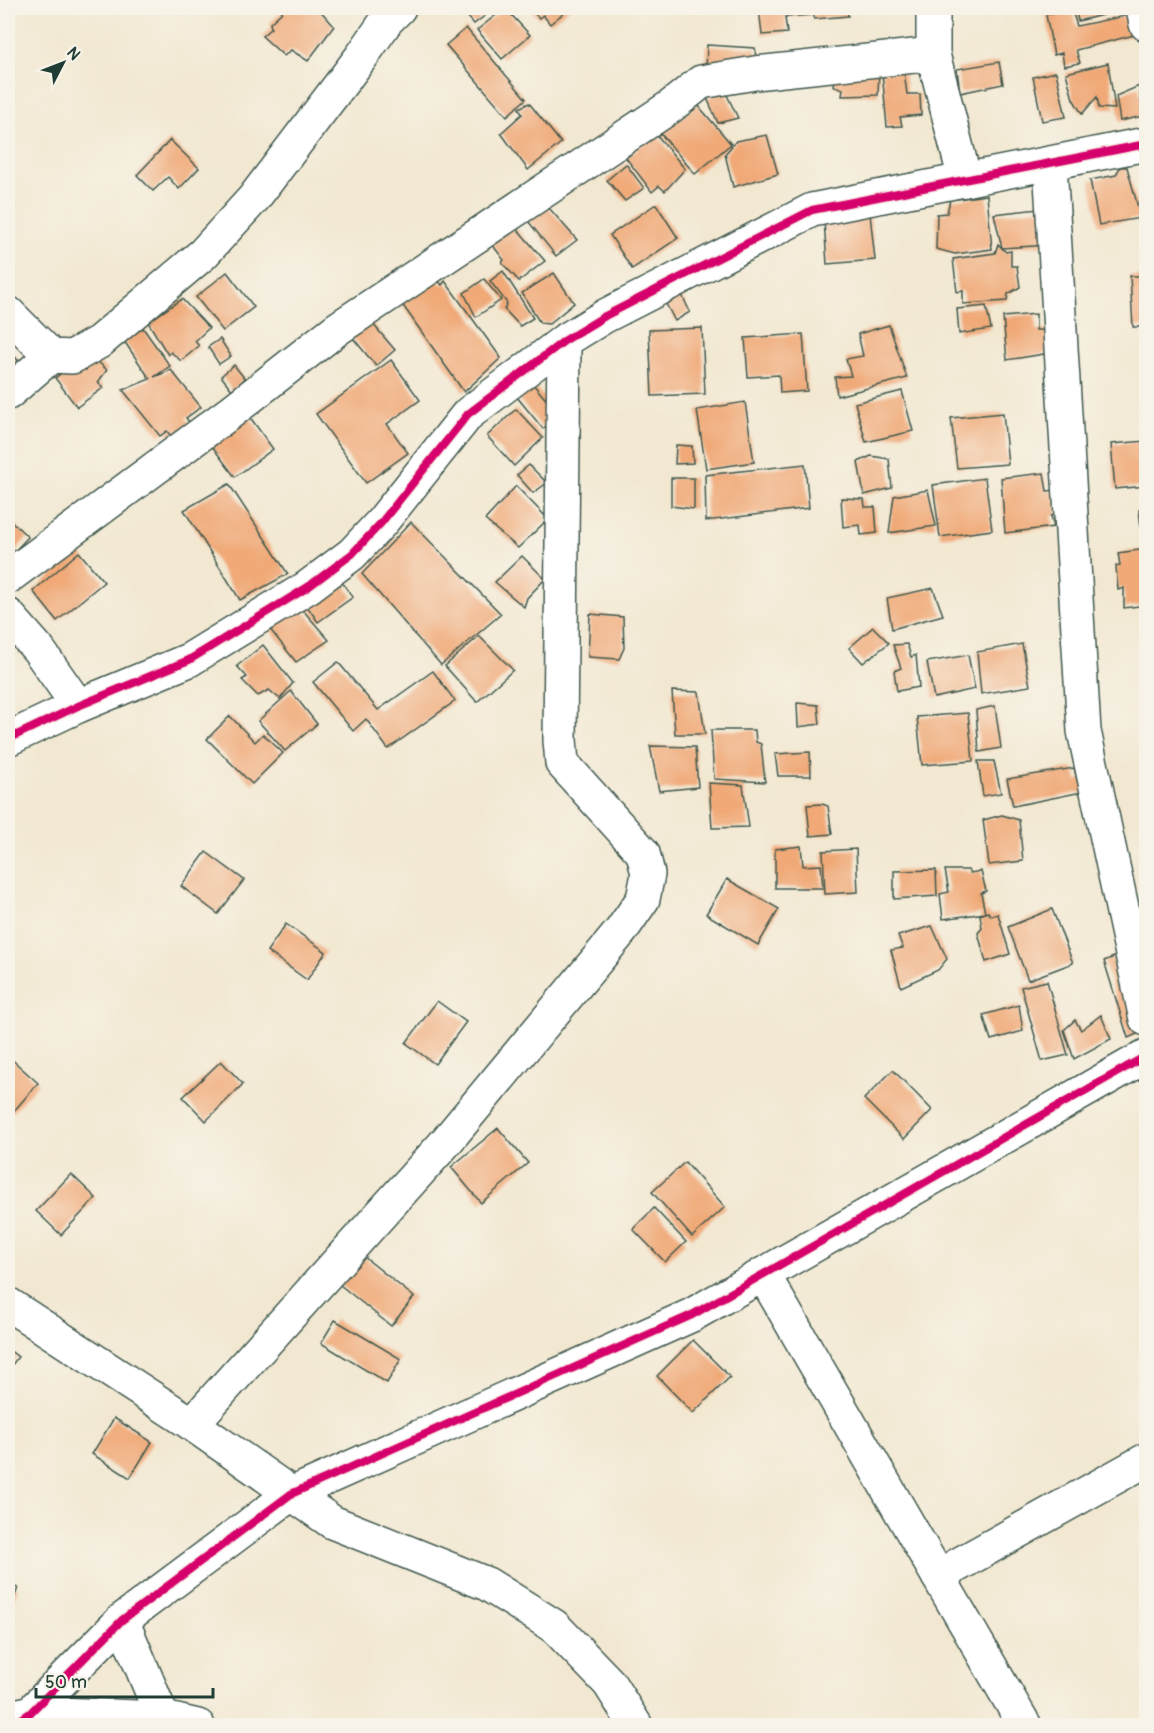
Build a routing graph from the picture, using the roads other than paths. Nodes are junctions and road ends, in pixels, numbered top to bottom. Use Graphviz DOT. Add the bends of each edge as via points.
graph roads {
  1 [pos="399,8"];
  2 [pos="933,8"];
  3 [pos="1143,8"];
  4 [pos="1146,24"];
  5 [pos="933,54"];
  6 [pos="1146,144"];
  7 [pos="1050,164"];
  8 [pos="965,180"];
  9 [pos="8,313"];
  10 [pos="564,341"];
  11 [pos="51,356"];
  12 [pos="8,393"];
  13 [pos="8,577"];
  14 [pos="8,615"];
  15 [pos="78,706"];
  16 [pos="8,739"];
  17 [pos="1146,1019"];
  18 [pos="1146,1056"];
  19 [pos="763,1274"];
  20 [pos="8,1304"];
  21 [pos="192,1424"];
  22 [pos="1146,1460"];
  23 [pos="291,1494"];
  24 [pos="938,1576"];
  25 [pos="122,1620"];
  26 [pos="16,1719"];
  27 [pos="165,1722"];
  28 [pos="198,1725"];
  29 [pos="636,1725"];
  30 [pos="1025,1725"];
  1 -- 11 [label="street" via="254,198 203,254 99,342 72,357"];
  2 -- 5 [label="street"];
  3 -- 4 [label="street"];
  5 -- 8 [label="street"];
  5 -- 13 [label="street" via="701,82 670,107 337,329"];
  6 -- 7 [label="street"];
  7 -- 8 [label="street"];
  7 -- 17 [label="street" via="1084,731"];
  8 -- 10 [label="street" via="812,210"];
  9 -- 11 [label="street"];
  10 -- 15 [label="street" via="468,414 352,554 308,587 189,660"];
  10 -- 21 [label="street" via="562,763 643,854 648,874 643,899 446,1143"];
  11 -- 12 [label="street"];
  14 -- 15 [label="street" via="38,649"];
  15 -- 16 [label="street"];
  18 -- 19 [label="street"];
  19 -- 23 [label="street" via="692,1314"];
  19 -- 24 [label="street"];
  20 -- 21 [label="street"];
  21 -- 23 [label="street"];
  22 -- 24 [label="street"];
  23 -- 25 [label="street"];
  23 -- 29 [label="street" via="332,1522 487,1584 554,1626 609,1683"];
  24 -- 30 [label="street"];
  25 -- 26 [label="street"];
  25 -- 27 [label="street"];
  26 -- 27 [label="street"];
  27 -- 28 [label="street"];
}
